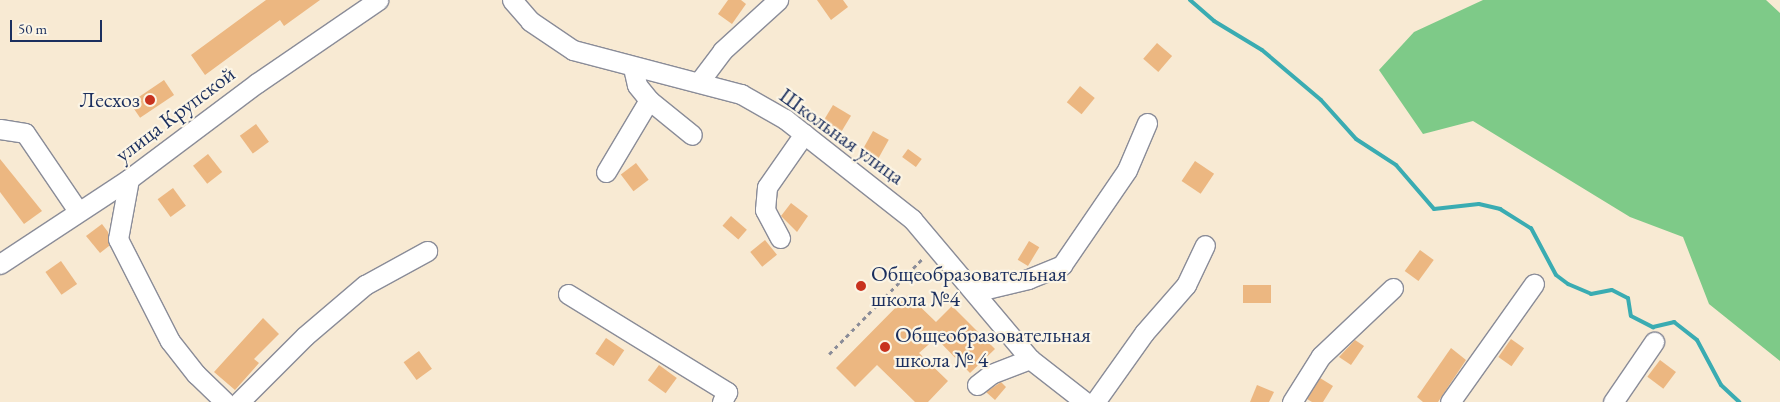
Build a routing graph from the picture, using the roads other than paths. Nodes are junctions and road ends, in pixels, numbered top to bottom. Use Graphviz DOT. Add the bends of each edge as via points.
graph roads {
  1 [pos="378,0"];
  2 [pos="512,0"];
  3 [pos="778,0"];
  4 [pos="634,68"];
  5 [pos="699,82"];
  6 [pos="649,100"];
  7 [pos="1147,123"];
  8 [pos="0,129"];
  9 [pos="804,134"];
  10 [pos="692,135"];
  11 [pos="606,172"];
  12 [pos="129,179"];
  13 [pos="78,211"];
  14 [pos="780,238"];
  15 [pos="1205,245"];
  16 [pos="427,252"];
  17 [pos="0,264"];
  18 [pos="1534,284"];
  19 [pos="1393,288"];
  20 [pos="974,292"];
  21 [pos="568,294"];
  22 [pos="1654,342"];
  23 [pos="1030,359"];
  24 [pos="977,385"];
  25 [pos="225,402"];
  26 [pos="239,402"];
  27 [pos="722,402"];
  28 [pos="1086,402"];
  29 [pos="1095,402"];
  30 [pos="1292,402"];
  31 [pos="1450,402"];
  32 [pos="1613,402"];
  1 -- 12 [label="street, улица Крупской" via="257,83"];
  2 -- 4 [label="street, Школьная улица" via="530,20 573,50"];
  3 -- 5 [label="street" via="722,51"];
  4 -- 5 [label="street, Школьная улица"];
  4 -- 6 [label="street" via="636,85"];
  5 -- 9 [label="street, Школьная улица" via="741,94"];
  6 -- 10 [label="street"];
  6 -- 11 [label="street"];
  7 -- 20 [label="street" via="1127,170 1062,265 1028,279"];
  8 -- 13 [label="street" via="25,133"];
  9 -- 14 [label="street" via="767,187 765,210"];
  9 -- 20 [label="street, Школьная улица" via="912,218"];
  12 -- 13 [label="street, улица Крупской"];
  12 -- 25 [label="street" via="118,239 170,341 196,374"];
  13 -- 17 [label="street, улица Крупской"];
  15 -- 29 [label="street" via="1186,285 1144,333"];
  16 -- 26 [label="street" via="365,285 304,336"];
  18 -- 31 [label="street"];
  19 -- 30 [label="street" via="1321,356"];
  20 -- 23 [label="street, Школьная улица"];
  21 -- 27 [label="street" via="727,392"];
  22 -- 32 [label="street"];
  23 -- 24 [label="street" via="992,374"];
  23 -- 28 [label="street, Школьная улица"];
}
